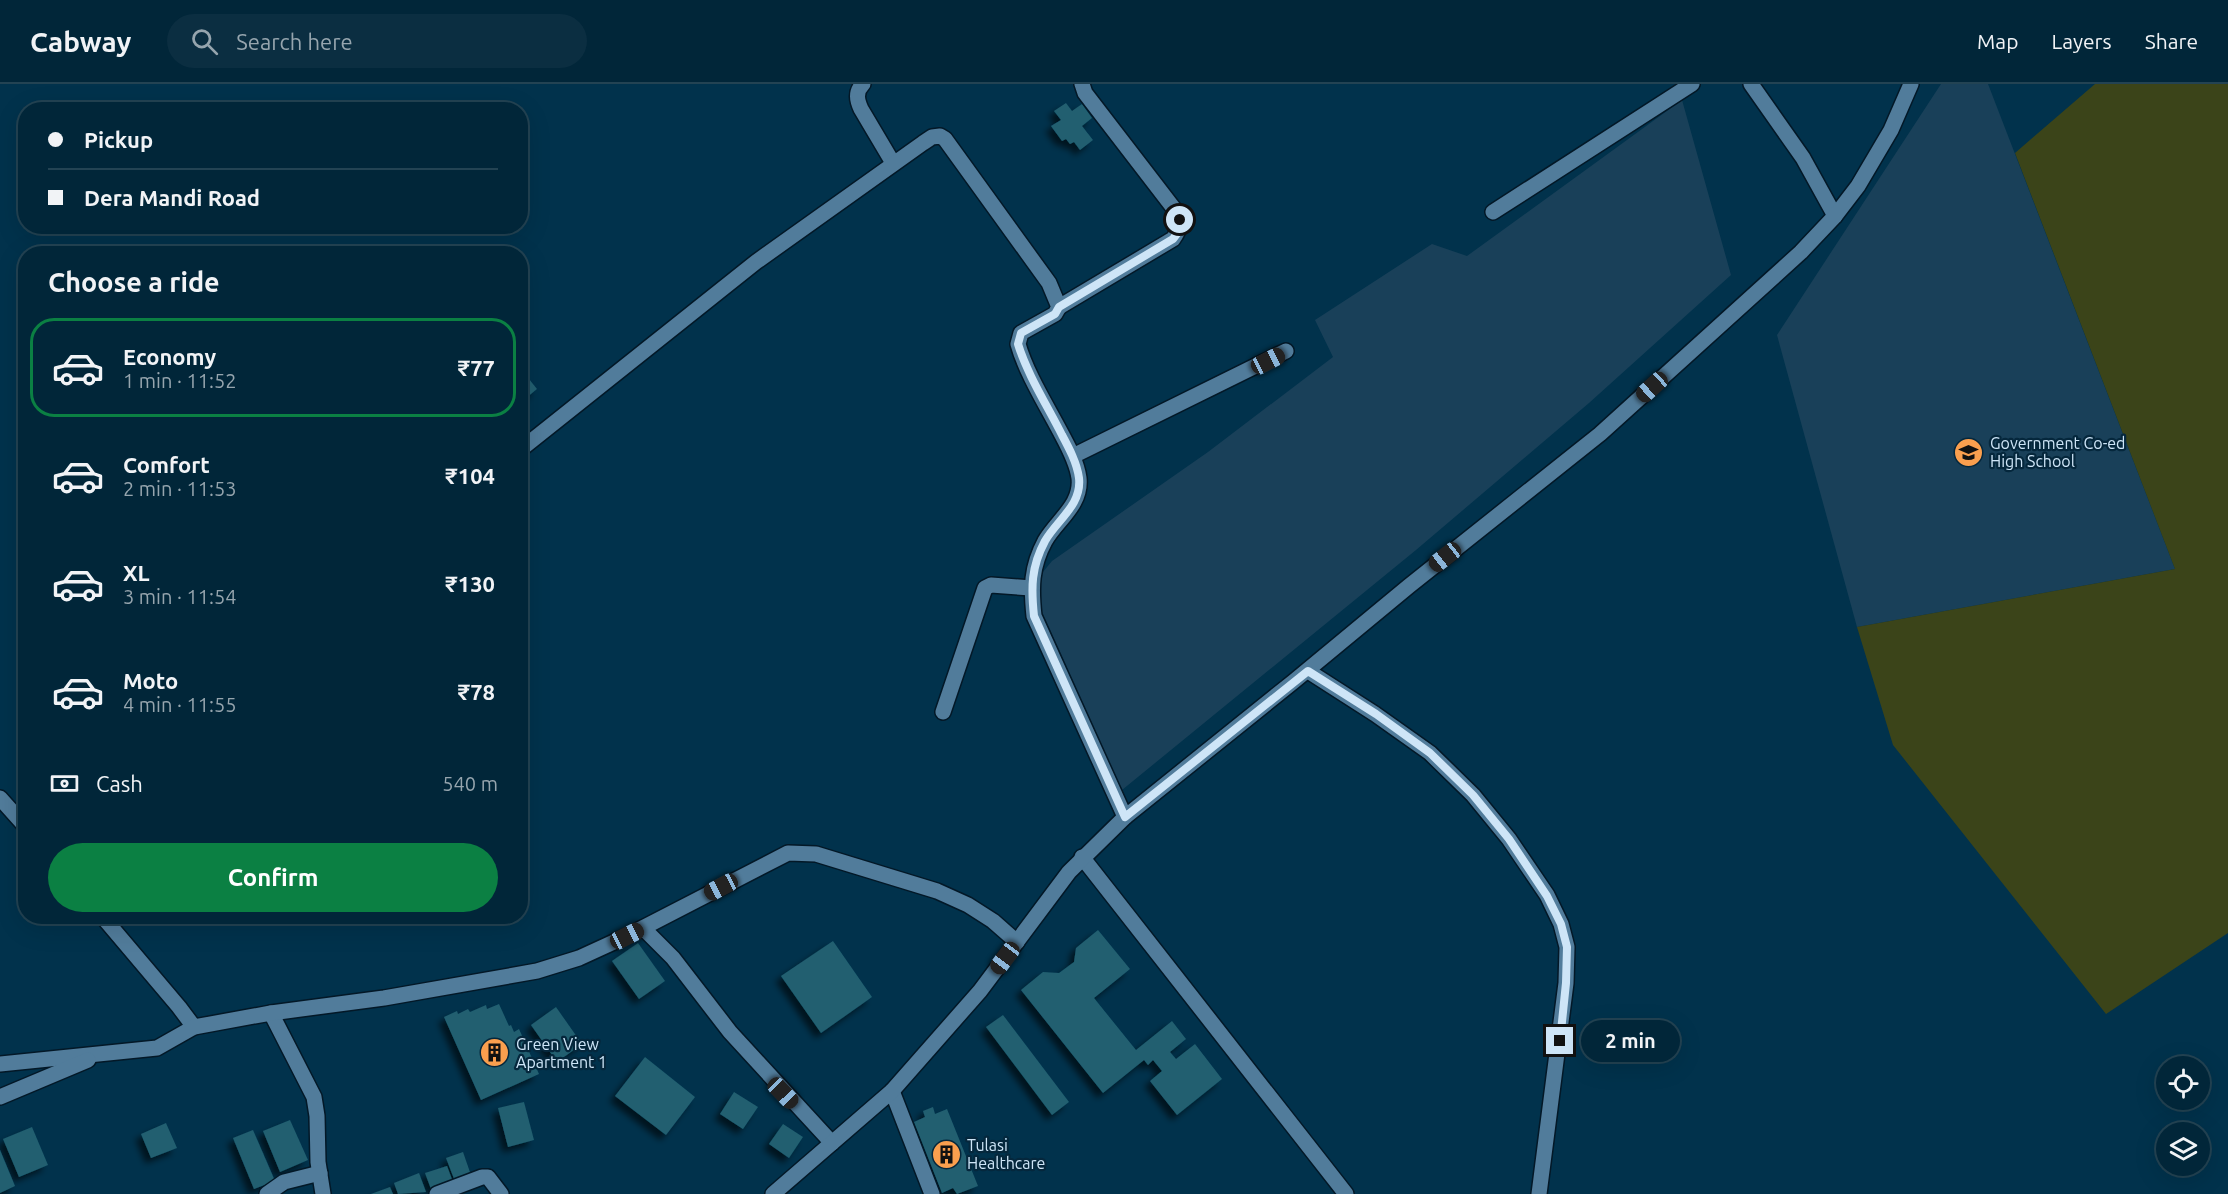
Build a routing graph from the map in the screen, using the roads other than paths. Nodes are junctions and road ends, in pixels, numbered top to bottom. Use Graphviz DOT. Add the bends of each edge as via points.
graph roads {
  1 [pos="863,84"];
  2 [pos="1082,84"];
  3 [pos="1692,84"];
  4 [pos="1751,84"];
  5 [pos="1911,84"];
  6 [pos="892,163"];
  7 [pos="1493,212"];
  8 [pos="1835,216"];
  9 [pos="1059,307"];
  10 [pos="1286,351"];
  11 [pos="528,444"];
  12 [pos="1073,456"];
  13 [pos="1031,588"];
  14 [pos="1308,671"];
  15 [pos="943,712"];
  16 [pos="0,798"];
  17 [pos="1125,817"];
  18 [pos="18,818"];
  19 [pos="1082,858"];
  20 [pos="109,924"];
  21 [pos="643,928"];
  22 [pos="1017,942"];
  23 [pos="271,1013"];
  24 [pos="194,1027"];
  25 [pos="102,1054"];
  26 [pos="0,1064"];
  27 [pos="892,1091"];
  28 [pos="0,1097"];
  29 [pos="832,1143"];
  30 [pos="320,1173"];
  31 [pos="267,1194"];
  32 [pos="323,1194"];
  33 [pos="437,1194"];
  34 [pos="501,1194"];
  35 [pos="773,1194"];
  36 [pos="932,1194"];
  37 [pos="1346,1194"];
  38 [pos="1539,1194"];
  1 -- 6 [label="street" via="857,100"];
  2 -- 9 [label="street" via="1175,210 1180,220 1179,231 1173,239"];
  3 -- 7 [label="street"];
  4 -- 8 [label="street" via="1803,158"];
  5 -- 8 [label="street" via="1891,130"];
  6 -- 9 [label="street" via="932,137 945,139 1049,283"];
  6 -- 11 [label="street" via="756,262"];
  8 -- 14 [label="street" via="1801,252 1600,434"];
  9 -- 12 [label="street" via="1055,314 1021,333 1018,344"];
  10 -- 12 [label="street"];
  12 -- 13 [label="street" via="1079,479 1077,496 1046,540 1034,568"];
  13 -- 15 [label="street" via="985,588"];
  13 -- 17 [label="street" via="1034,616"];
  14 -- 17 [label="street"];
  14 -- 38 [label="street" via="1430,753 1473,795 1509,839 1561,924 1567,947 1566,983"];
  16 -- 18 [label="street"];
  17 -- 19 [label="street"];
  19 -- 22 [label="street"];
  19 -- 37 [label="street"];
  20 -- 24 [label="street"];
  21 -- 22 [label="street" via="779,856 801,852 937,891 968,905"];
  21 -- 23 [label="street" via="579,958 533,972"];
  21 -- 29 [label="street" via="673,958 730,1032"];
  22 -- 27 [label="street"];
  23 -- 24 [label="street"];
  23 -- 30 [label="street" via="314,1097"];
  24 -- 25 [label="street" via="157,1048"];
  25 -- 26 [label="street"];
  25 -- 28 [label="street"];
  27 -- 29 [label="street"];
  27 -- 36 [label="street"];
  29 -- 35 [label="street"];
  30 -- 31 [label="street" via="284,1182"];
  30 -- 32 [label="street"];
  33 -- 34 [label="street" via="488,1177"];
}
